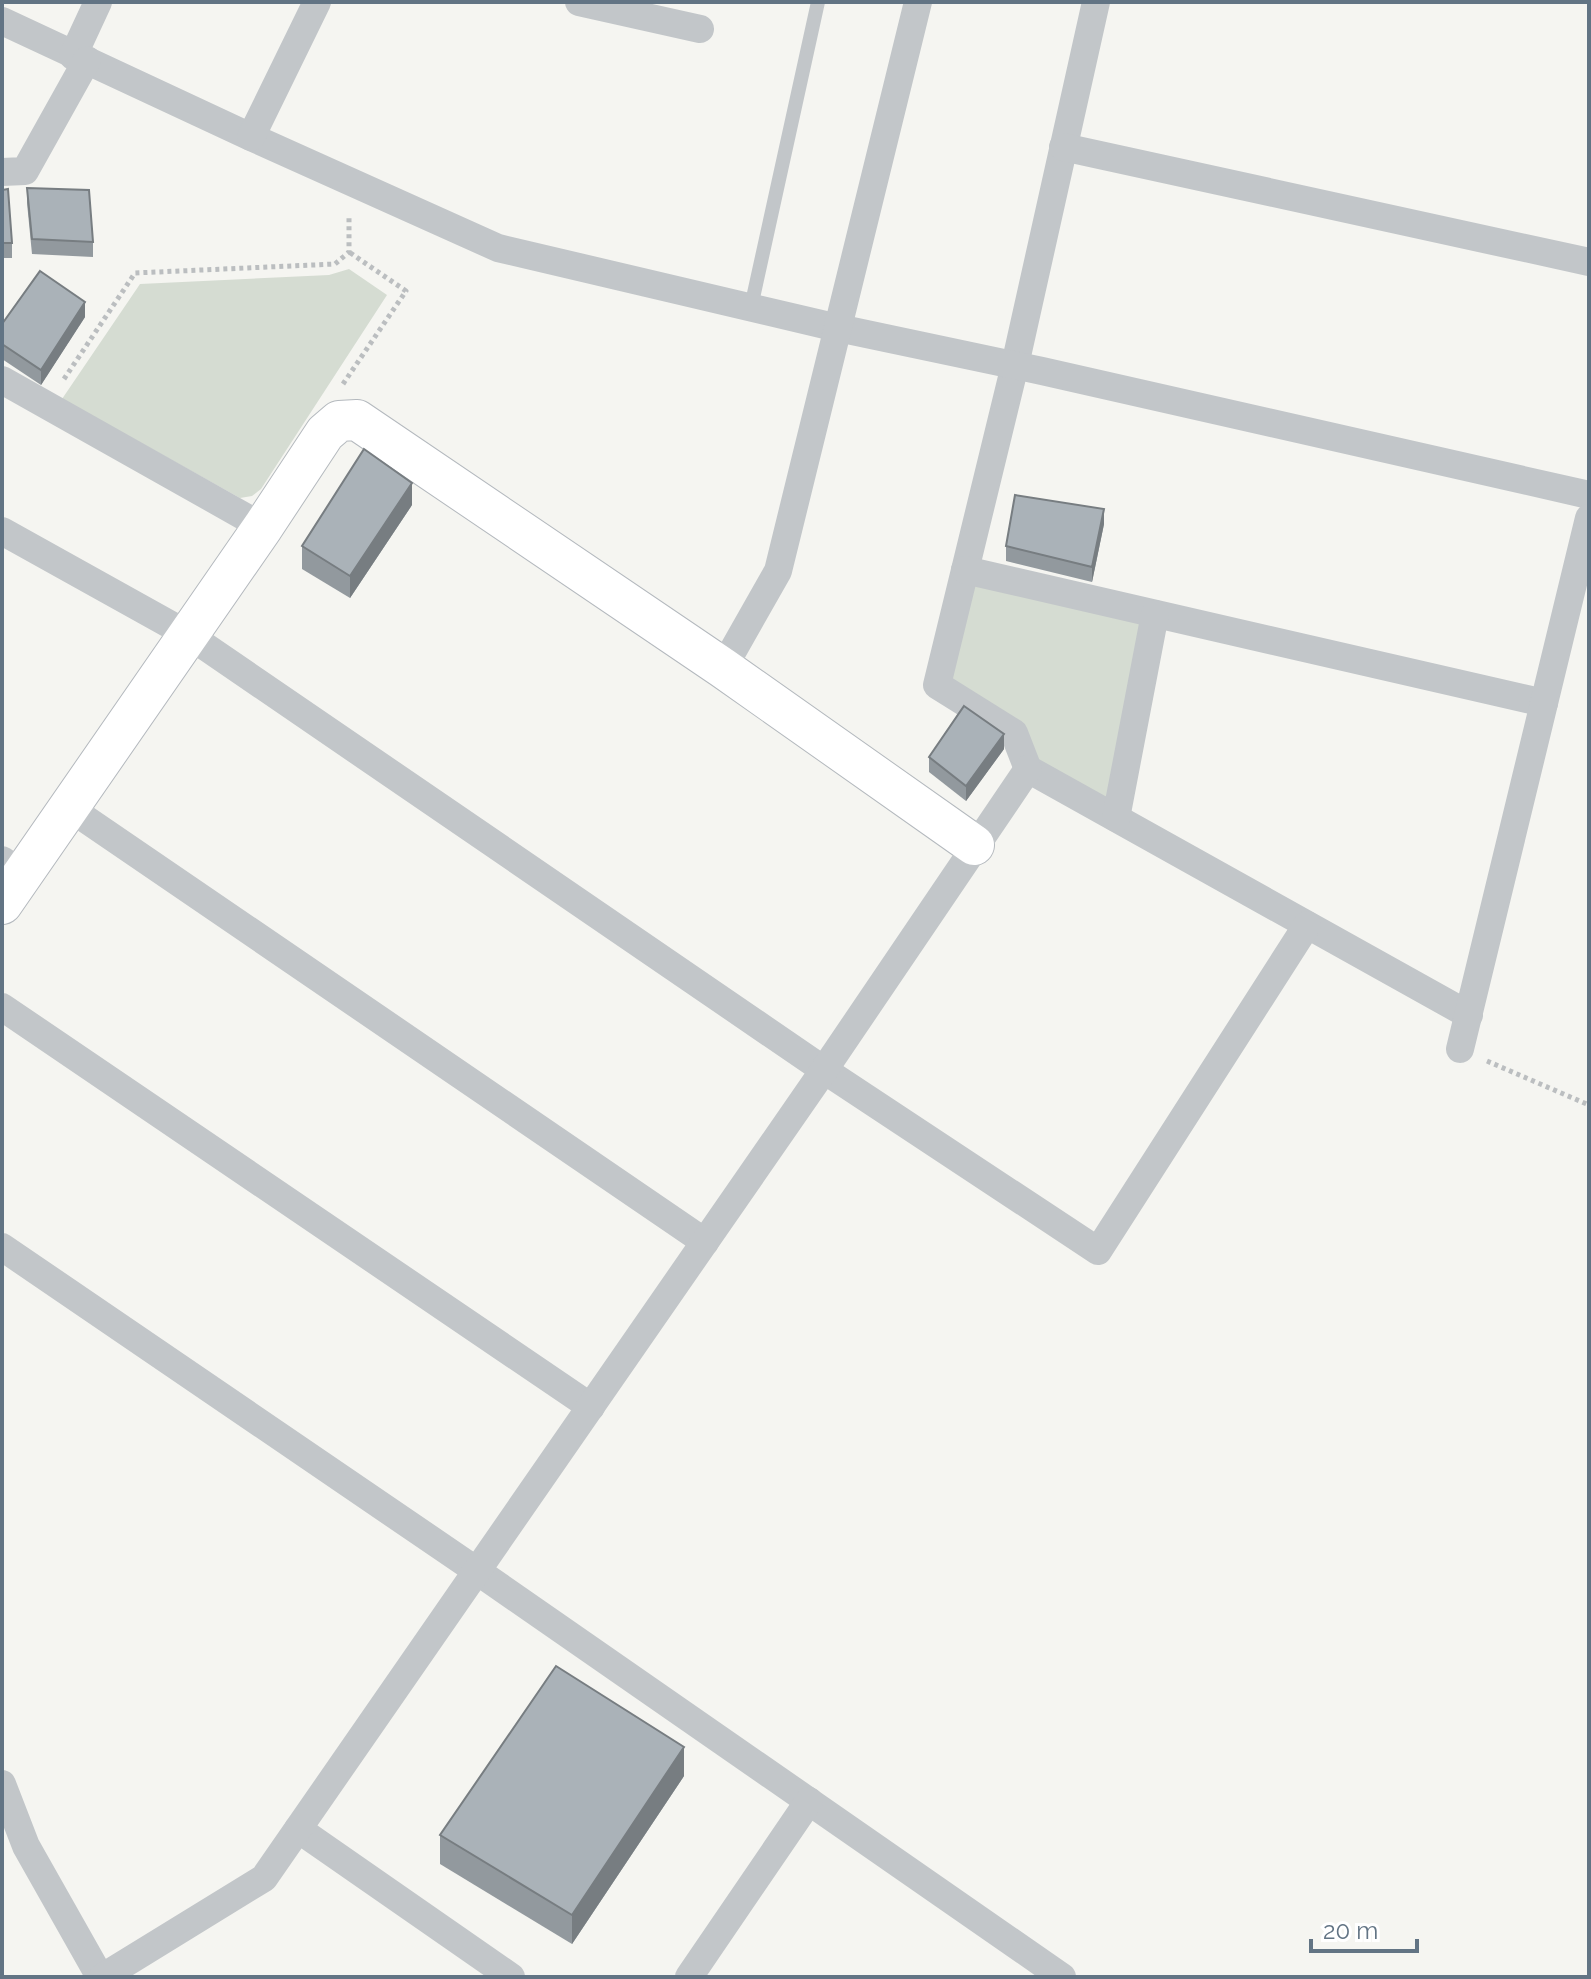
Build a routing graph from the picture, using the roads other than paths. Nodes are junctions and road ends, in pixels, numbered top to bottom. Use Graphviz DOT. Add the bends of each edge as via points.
graph roads {
  1 [pos="98,2"];
  2 [pos="317,2"];
  3 [pos="579,2"];
  4 [pos="818,2"];
  5 [pos="918,2"];
  6 [pos="1096,2"];
  7 [pos="2,21"];
  8 [pos="700,29"];
  9 [pos="80,58"];
  10 [pos="251,137"];
  11 [pos="1063,147"];
  12 [pos="2,172"];
  13 [pos="1589,262"];
  14 [pos="751,307"];
  15 [pos="838,328"];
  16 [pos="1015,365"];
  17 [pos="2,380"];
  18 [pos="1589,495"];
  19 [pos="1589,518"];
  20 [pos="263,527"];
  21 [pos="2,531"];
  22 [pos="965,570"];
  23 [pos="1155,614"];
  24 [pos="187,634"];
  25 [pos="723,668"];
  26 [pos="1544,703"];
  27 [pos="1028,769"];
  28 [pos="68,807"];
  29 [pos="1116,818"];
  30 [pos="974,845"];
  31 [pos="9,879"];
  32 [pos="1307,925"];
  33 [pos="2,1007"];
  34 [pos="1469,1015"];
  35 [pos="1460,1049"];
  36 [pos="824,1070"];
  37 [pos="705,1242"];
  38 [pos="2,1247"];
  39 [pos="591,1407"];
  40 [pos="477,1571"];
  41 [pos="2,1784"];
  42 [pos="809,1801"];
  43 [pos="298,1829"];
  44 [pos="110,1975"];
  45 [pos="511,1977"];
  46 [pos="689,1977"];
  47 [pos="1062,1977"];
  1 -- 9 [label="street"];
  2 -- 10 [label="street"];
  3 -- 8 [label="street"];
  4 -- 14 [label="lane"];
  5 -- 15 [label="street"];
  6 -- 11 [label="street"];
  7 -- 9 [label="street"];
  9 -- 10 [label="street"];
  9 -- 12 [label="street" via="25,171"];
  10 -- 14 [label="street" via="498,248"];
  11 -- 13 [label="street"];
  11 -- 16 [label="street"];
  14 -- 15 [label="street"];
  15 -- 16 [label="street"];
  15 -- 25 [label="street" via="778,571"];
  16 -- 18 [label="street"];
  16 -- 22 [label="street"];
  17 -- 20 [label="street"];
  19 -- 26 [label="street"];
  20 -- 24 [label="street"];
  20 -- 25 [label="street" via="325,433 339,421 357,420"];
  21 -- 24 [label="street"];
  22 -- 23 [label="street"];
  22 -- 27 [label="street" via="937,685 1014,733"];
  23 -- 26 [label="street"];
  23 -- 29 [label="street"];
  24 -- 28 [label="street"];
  24 -- 36 [label="street"];
  25 -- 30 [label="street"];
  26 -- 34 [label="street"];
  27 -- 29 [label="street"];
  27 -- 30 [label="street"];
  28 -- 31 [label="street"];
  28 -- 37 [label="street"];
  29 -- 32 [label="street"];
  30 -- 36 [label="street"];
  32 -- 34 [label="street"];
  32 -- 36 [label="street" via="1098,1251"];
  33 -- 39 [label="street"];
  34 -- 35 [label="street"];
  36 -- 37 [label="street"];
  37 -- 39 [label="street"];
  38 -- 40 [label="street"];
  39 -- 40 [label="street"];
  40 -- 42 [label="street"];
  40 -- 43 [label="street"];
  41 -- 44 [label="street" via="26,1846"];
  42 -- 46 [label="street"];
  42 -- 47 [label="street"];
  43 -- 44 [label="street" via="264,1878"];
  43 -- 45 [label="street"];
}
